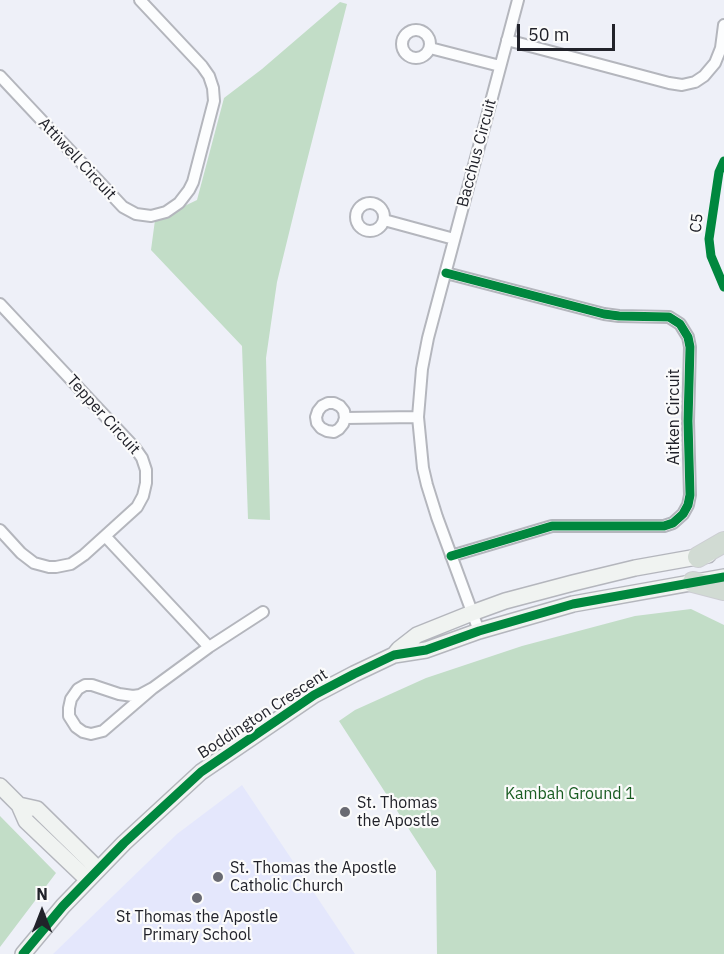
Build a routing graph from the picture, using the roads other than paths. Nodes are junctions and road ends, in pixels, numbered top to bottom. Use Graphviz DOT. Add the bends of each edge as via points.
graph roads {
  1 [pos="140,0"];
  2 [pos="518,0"];
  3 [pos="724,25"];
  4 [pos="507,40"];
  5 [pos="430,48"];
  6 [pos="500,66"];
  7 [pos="0,76"];
  8 [pos="384,220"];
  9 [pos="454,239"];
  10 [pos="446,273"];
  11 [pos="0,304"];
  12 [pos="418,417"];
  13 [pos="345,418"];
  14 [pos="0,530"];
  15 [pos="105,536"];
  16 [pos="724,542"];
  17 [pos="724,552"];
  18 [pos="451,556"];
  19 [pos="698,557"];
  20 [pos="724,577"];
  21 [pos="693,582"];
  22 [pos="724,590"];
  23 [pos="263,612"];
  24 [pos="472,613"];
  25 [pos="479,631"];
  26 [pos="209,647"];
  27 [pos="394,656"];
  28 [pos="153,688"];
  29 [pos="0,786"];
  30 [pos="93,874"];
  31 [pos="26,950"];
  1 -- 7 [label="street, Attiwell Circuit" via="202,66 213,88 214,101 193,182 179,203 166,212 151,216 123,207"];
  2 -- 4 [label="street, Bacchus Circuit"];
  3 -- 4 [label="street" via="716,63 695,82 682,85"];
  4 -- 6 [label="street, Bacchus Circuit"];
  5 -- 6 [label="street"];
  6 -- 9 [label="street, Bacchus Circuit"];
  8 -- 9 [label="street"];
  9 -- 10 [label="street, Bacchus Circuit"];
  10 -- 12 [label="street, Bacchus Circuit" via="422,369"];
  10 -- 18 [label="street, Aitken Circuit" via="604,314 669,317 680,324 690,347 690,495 683,514 673,523 552,526"];
  11 -- 15 [label="street, Tepper Circuit" via="142,458 146,470 143,496 137,507"];
  12 -- 13 [label="street"];
  12 -- 18 [label="street, Bacchus Circuit" via="427,485"];
  14 -- 15 [label="street, Tepper Circuit" via="34,563 49,567 71,564"];
  15 -- 26 [label="street"];
  16 -- 19 [label="highway"];
  17 -- 19 [label="street, Boddington Crescent"];
  18 -- 24 [label="street, Bacchus Circuit"];
  19 -- 24 [label="street, Boddington Crescent" via="573,583"];
  20 -- 21 [label="street, Boddington Crescent"];
  21 -- 22 [label="highway"];
  21 -- 25 [label="street, Boddington Crescent" via="573,604"];
  23 -- 26 [label="street"];
  24 -- 25 [label="street, Bacchus Circuit"];
  24 -- 27 [label="street, Boddington Crescent" via="417,635"];
  25 -- 27 [label="street, Boddington Crescent" via="426,650"];
  26 -- 28 [label="street"];
  27 -- 30 [label="street, Boddington Crescent" via="315,695 201,772"];
  28 -- 28 [label="street" via="103,731 83,732 69,716 71,699 85,685 133,696"];
  29 -- 30 [label="street" via="19,804 37,809"];
  30 -- 31 [label="street, Boddington Crescent"];
}
